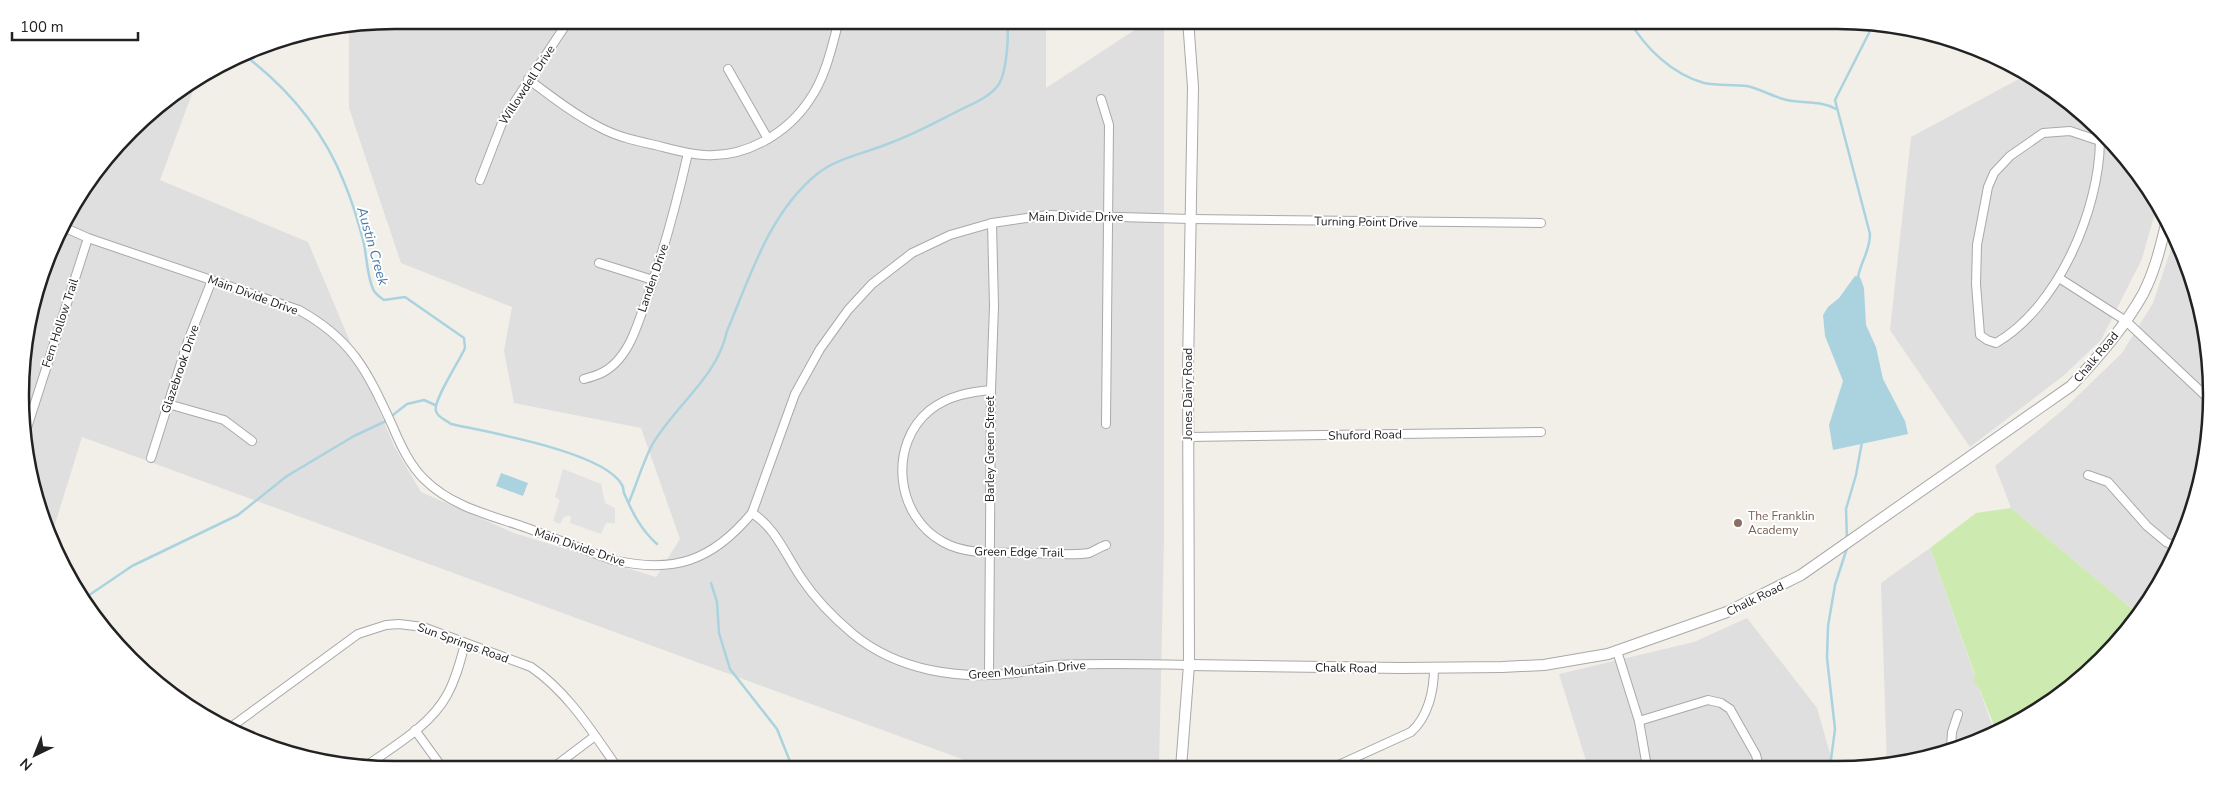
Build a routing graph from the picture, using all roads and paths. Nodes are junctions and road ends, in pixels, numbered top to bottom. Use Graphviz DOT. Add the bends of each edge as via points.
graph roads {
  1 [pos="564,29"];
  2 [pos="836,29"];
  3 [pos="1189,29"];
  4 [pos="728,69"];
  5 [pos="528,79"];
  6 [pos="1101,98"];
  7 [pos="768,139"];
  8 [pos="688,153"];
  9 [pos="480,180"];
  10 [pos="1109,216"];
  11 [pos="1190,219"];
  12 [pos="992,223"];
  13 [pos="1542,223"];
  14 [pos="69,229"];
  15 [pos="2164,232"];
  16 [pos="88,238"];
  17 [pos="599,263"];
  18 [pos="2059,278"];
  19 [pos="212,280"];
  20 [pos="654,280"];
  21 [pos="2126,321"];
  22 [pos="584,379"];
  23 [pos="991,390"];
  24 [pos="2203,392"];
  25 [pos="168,404"];
  26 [pos="30,418"];
  27 [pos="1106,424"];
  28 [pos="1542,432"];
  29 [pos="1188,437"];
  30 [pos="252,441"];
  31 [pos="151,458"];
  32 [pos="2088,475"];
  33 [pos="752,513"];
  34 [pos="2171,544"];
  35 [pos="1106,545"];
  36 [pos="990,552"];
  37 [pos="465,644"];
  38 [pos="1617,651"];
  39 [pos="1189,665"];
  40 [pos="1434,668"];
  41 [pos="988,675"];
  42 [pos="1958,714"];
  43 [pos="1639,720"];
  44 [pos="235,724"];
  45 [pos="415,730"];
  46 [pos="595,736"];
  47 [pos="1951,743"];
  48 [pos="374,760"];
  49 [pos="437,761"];
  50 [pos="562,761"];
  51 [pos="613,761"];
  52 [pos="1182,761"];
  53 [pos="1347,761"];
  54 [pos="1647,761"];
  55 [pos="1758,761"];
  1 -- 5 [label="street, Willowdell Drive"];
  2 -- 7 [label="street" via="825,69 810,99 783,129"];
  3 -- 11 [label="street, Jones Dairy Road" via="1194,87"];
  4 -- 7 [label="street"];
  5 -- 8 [label="street" via="602,129"];
  5 -- 9 [label="street, Willowdell Drive" via="504,118"];
  6 -- 10 [label="street" via="1109,125"];
  7 -- 8 [label="street" via="732,153 705,156"];
  8 -- 20 [label="street, Landen Drive"];
  10 -- 11 [label="street, Main Divide Drive"];
  10 -- 12 [label="street, Main Divide Drive" via="1048,215"];
  10 -- 27 [label="street"];
  11 -- 13 [label="street, Turning Point Drive"];
  11 -- 29 [label="street, Jones Dairy Road"];
  12 -- 23 [label="street, Barley Green Street"];
  12 -- 33 [label="street, Main Divide Drive" via="950,235 912,253 872,284 848,310 820,349 795,394"];
  14 -- 16 [label="street, Main Divide Drive"];
  15 -- 21 [label="street, Chalk Road" via="2144,292"];
  16 -- 19 [label="street, Main Divide Drive"];
  16 -- 26 [label="street, Fern Hollow Trail"];
  17 -- 20 [label="street"];
  18 -- 18 [label="street" via="2023,322 2004,338 1996,343 1980,335 1977,244 1988,187 1994,173 2010,156 2043,133 2070,131 2100,142 2100,157 2087,220"];
  18 -- 21 [label="street"];
  19 -- 25 [label="street, Glazebrook Drive"];
  19 -- 33 [label="street, Main Divide Drive" via="299,310 345,342 372,381 412,464 439,492 462,504 601,556 638,565 667,566 711,551 725,542"];
  20 -- 22 [label="street, Landen Drive" via="631,343 604,373"];
  21 -- 24 [label="street"];
  21 -- 38 [label="street, Chalk Road" via="2094,363 2071,386 1801,575 1727,612"];
  23 -- 36 [label="street, Barley Green Street"];
  23 -- 36 [label="street, Green Edge Trail" via="961,394 930,410 911,434 901,469 910,507 928,531 942,542 958,548"];
  25 -- 30 [label="street" via="224,420"];
  25 -- 31 [label="street, Glazebrook Drive"];
  28 -- 29 [label="street, Shuford Road"];
  29 -- 39 [label="street, Jones Dairy Road"];
  32 -- 34 [label="street" via="2108,482 2147,526"];
  33 -- 41 [label="street, Green Mountain Drive" via="776,535 820,603 854,635 887,655 926,669 956,676"];
  35 -- 36 [label="street, Green Edge Trail" via="1088,553"];
  36 -- 41 [label="street, Barley Green Street"];
  37 -- 44 [label="street, Sun Springs Road" via="417,626 399,624 372,628 351,639"];
  37 -- 45 [label="street" via="446,697 438,710"];
  37 -- 46 [label="street, Sun Springs Road" via="530,668 545,677 560,689"];
  38 -- 40 [label="street, Chalk Road" via="1544,665"];
  38 -- 43 [label="street"];
  39 -- 40 [label="street, Chalk Road"];
  39 -- 41 [label="street, Green Mountain Drive" via="1054,665"];
  39 -- 52 [label="street, Jones Dairy Road"];
  40 -- 53 [label="street" via="1427,710 1420,724 1411,732"];
  42 -- 47 [label="street"];
  43 -- 54 [label="street"];
  43 -- 55 [label="street" via="1708,700 1721,702 1730,709"];
  45 -- 48 [label="street"];
  45 -- 49 [label="street"];
  46 -- 50 [label="street"];
  46 -- 51 [label="street, Sun Springs Road"];
}
